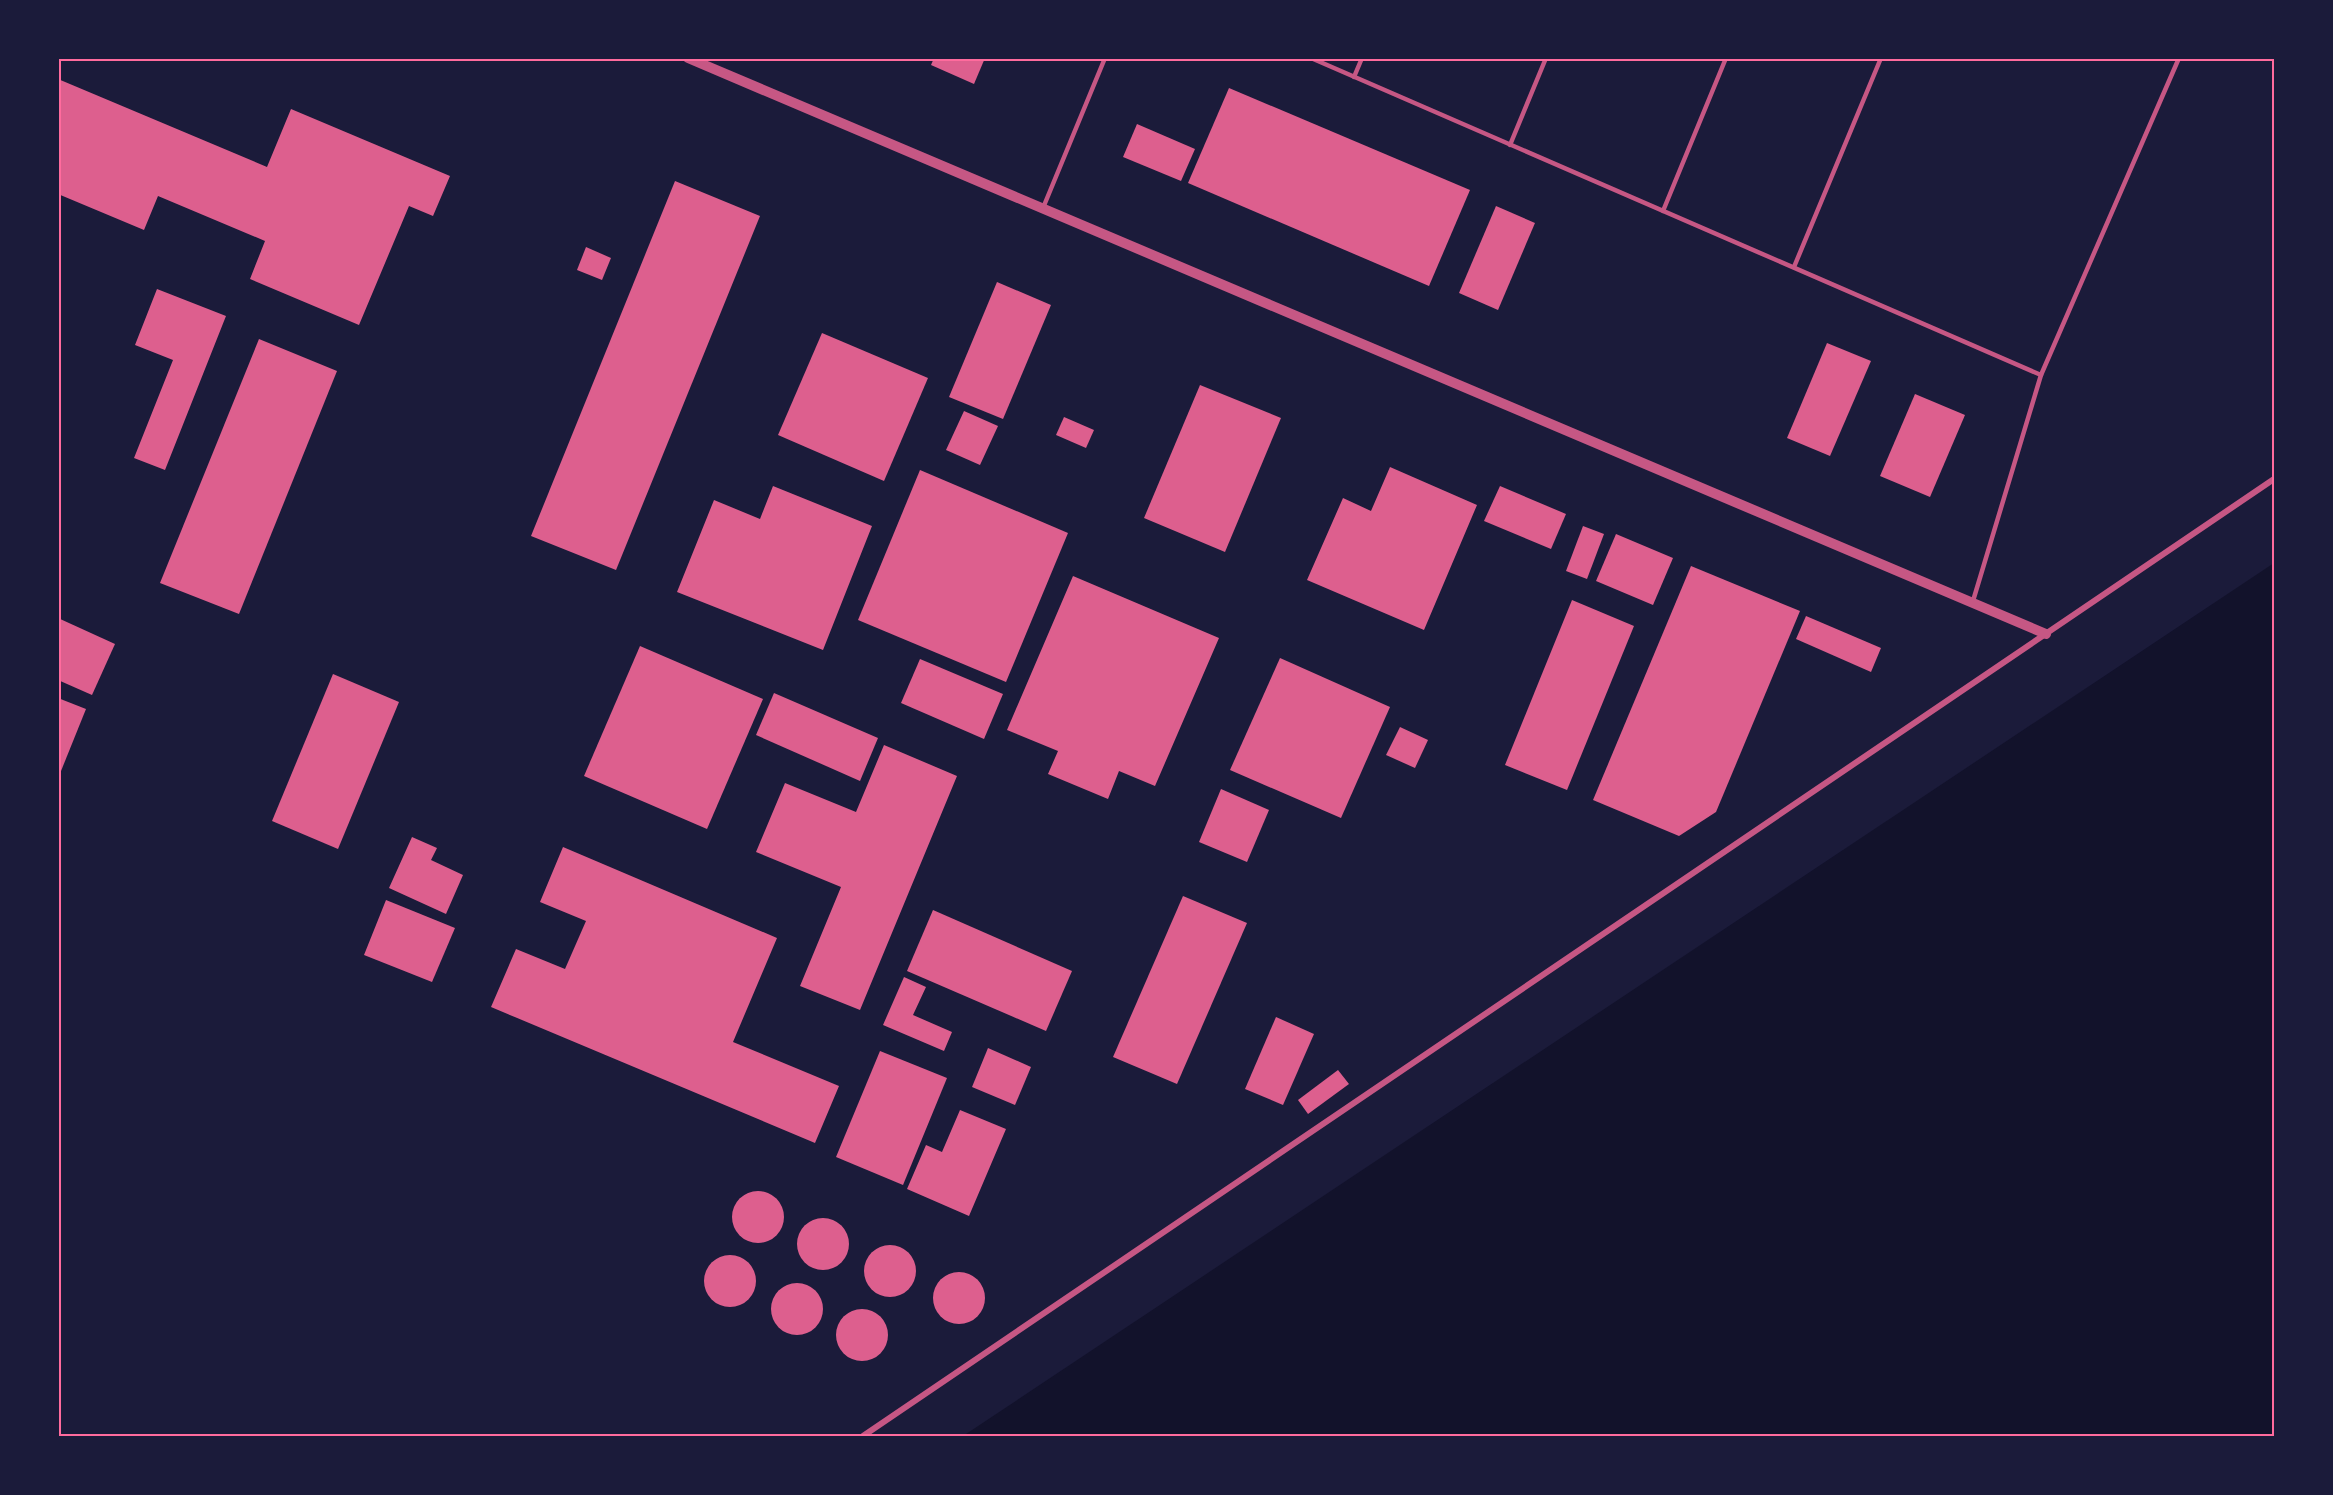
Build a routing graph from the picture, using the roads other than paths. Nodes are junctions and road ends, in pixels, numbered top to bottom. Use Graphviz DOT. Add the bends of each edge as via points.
graph roads {
  1 [pos="688,58"];
  2 [pos="1106,58"];
  3 [pos="1311,58"];
  4 [pos="1362,58"];
  5 [pos="1546,58"];
  6 [pos="1726,58"];
  7 [pos="1881,58"];
  8 [pos="2179,58"];
  9 [pos="1354,77"];
  10 [pos="1510,145"];
  11 [pos="1043,208"];
  12 [pos="1663,211"];
  13 [pos="1794,267"];
  14 [pos="2040,375"];
  15 [pos="2274,479"];
  16 [pos="1973,601"];
  17 [pos="2046,634"];
  18 [pos="863,1437"];
  1 -- 11 [label="street"];
  2 -- 11 [label="lane"];
  3 -- 9 [label="lane"];
  4 -- 9 [label="lane"];
  5 -- 10 [label="lane"];
  6 -- 12 [label="lane"];
  7 -- 13 [label="lane"];
  8 -- 14 [label="lane"];
  9 -- 10 [label="lane"];
  10 -- 12 [label="lane"];
  11 -- 16 [label="street"];
  12 -- 13 [label="lane"];
  13 -- 14 [label="lane"];
  14 -- 16 [label="lane"];
  15 -- 17 [label="street"];
  16 -- 17 [label="street"];
  17 -- 18 [label="street"];
}
